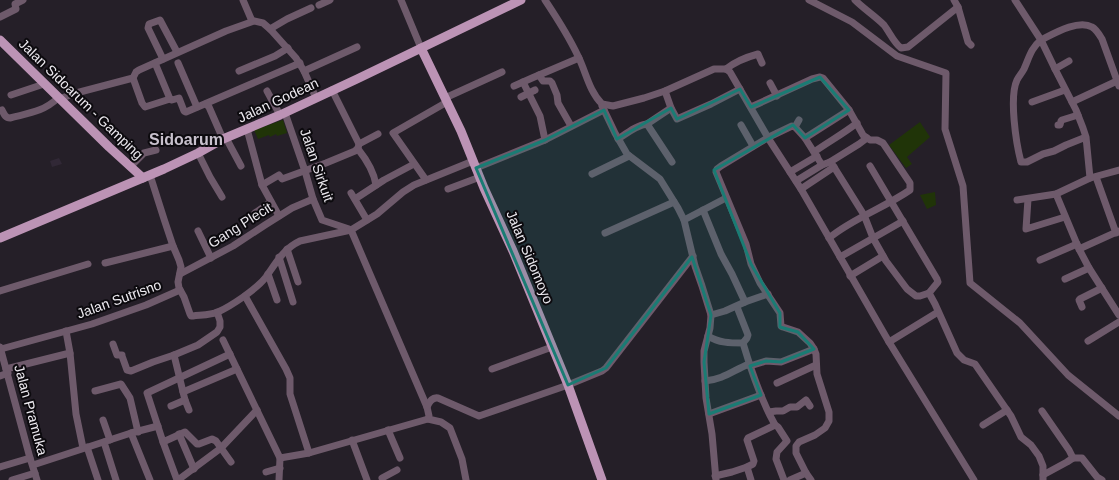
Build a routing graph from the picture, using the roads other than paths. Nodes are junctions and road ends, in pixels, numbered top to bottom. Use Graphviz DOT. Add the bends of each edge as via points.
graph roads {
  1 [pos="23,0"];
  2 [pos="243,0"];
  3 [pos="330,0"];
  4 [pos="401,0"];
  5 [pos="521,0"];
  6 [pos="545,0"];
  7 [pos="809,0"];
  8 [pos="855,0"];
  9 [pos="954,0"];
  10 [pos="1015,0"];
  11 [pos="318,5"];
  12 [pos="958,7"];
  13 [pos="311,8"];
  14 [pos="0,17"];
  15 [pos="252,21"];
  16 [pos="270,29"];
  17 [pos="0,40"];
  18 [pos="1041,40"];
  19 [pos="971,45"];
  20 [pos="356,47"];
  21 [pos="288,48"];
  22 [pos="421,48"];
  23 [pos="177,52"];
  24 [pos="579,58"];
  25 [pos="163,59"];
  26 [pos="1069,61"];
  27 [pos="762,62"];
  28 [pos="155,63"];
  29 [pos="178,63"];
  30 [pos="300,63"];
  31 [pos="726,69"];
  32 [pos="1054,69"];
  33 [pos="239,71"];
  34 [pos="304,71"];
  35 [pos="502,72"];
  36 [pos="539,75"];
  37 [pos="133,78"];
  38 [pos="523,82"];
  39 [pos="770,83"];
  40 [pos="44,84"];
  41 [pos="1118,84"];
  42 [pos="514,86"];
  43 [pos="332,90"];
  44 [pos="665,90"];
  45 [pos="740,90"];
  46 [pos="1066,90"];
  47 [pos="268,91"];
  48 [pos="532,91"];
  49 [pos="11,95"];
  50 [pos="776,96"];
  51 [pos="521,97"];
  52 [pos="316,98"];
  53 [pos="59,99"];
  54 [pos="170,99"];
  55 [pos="446,100"];
  56 [pos="1032,102"];
  57 [pos="1072,102"];
  58 [pos="206,104"];
  59 [pos="197,107"];
  60 [pos="603,107"];
  61 [pos="751,107"];
  62 [pos="671,108"];
  63 [pos="2,110"];
  64 [pos="849,110"];
  65 [pos="282,114"];
  66 [pos="1078,115"];
  67 [pos="799,120"];
  68 [pos="857,123"];
  69 [pos="647,124"];
  70 [pos="741,125"];
  71 [pos="1058,125"];
  72 [pos="571,126"];
  73 [pos="795,127"];
  74 [pos="248,129"];
  75 [pos="378,134"];
  76 [pos="769,137"];
  77 [pos="1086,137"];
  78 [pos="805,138"];
  79 [pos="867,138"];
  80 [pos="225,139"];
  81 [pos="618,139"];
  82 [pos="545,140"];
  83 [pos="358,146"];
  84 [pos="753,146"];
  85 [pos="156,150"];
  86 [pos="198,153"];
  87 [pos="816,154"];
  88 [pos="629,156"];
  89 [pos="672,162"];
  90 [pos="414,164"];
  91 [pos="832,165"];
  92 [pos="241,166"];
  93 [pos="822,166"];
  94 [pos="870,166"];
  95 [pos="130,167"];
  96 [pos="476,169"];
  97 [pos="1119,170"];
  98 [pos="305,171"];
  99 [pos="790,172"];
  100 [pos="592,174"];
  101 [pos="146,176"];
  102 [pos="1093,178"];
  103 [pos="426,180"];
  104 [pos="796,182"];
  105 [pos="376,185"];
  106 [pos="262,186"];
  107 [pos="448,189"];
  108 [pos="801,189"];
  109 [pos="1056,194"];
  110 [pos="222,197"];
  111 [pos="726,198"];
  112 [pos="313,199"];
  113 [pos="1028,199"];
  114 [pos="1018,200"];
  115 [pos="892,201"];
  116 [pos="271,202"];
  117 [pos="674,202"];
  118 [pos="703,210"];
  119 [pos="256,213"];
  120 [pos="864,215"];
  121 [pos="279,216"];
  122 [pos="1065,217"];
  123 [pos="367,220"];
  124 [pos="684,220"];
  125 [pos="903,221"];
  126 [pos="351,230"];
  127 [pos="198,231"];
  128 [pos="1117,232"];
  129 [pos="605,233"];
  130 [pos="0,238"];
  131 [pos="829,238"];
  132 [pos="873,238"];
  133 [pos="173,246"];
  134 [pos="1078,246"];
  135 [pos="287,249"];
  136 [pos="693,256"];
  137 [pos="884,256"];
  138 [pos="279,257"];
  139 [pos="840,257"];
  140 [pos="211,258"];
  141 [pos="1040,260"];
  142 [pos="88,264"];
  143 [pos="106,264"];
  144 [pos="1089,268"];
  145 [pos="180,274"];
  146 [pos="268,274"];
  147 [pos="850,276"];
  148 [pos="1065,279"];
  149 [pos="298,282"];
  150 [pos="1102,288"];
  151 [pos="180,290"];
  152 [pos="0,291"];
  153 [pos="929,293"];
  154 [pos="768,294"];
  155 [pos="245,296"];
  156 [pos="277,300"];
  157 [pos="293,302"];
  158 [pos="741,304"];
  159 [pos="1082,306"];
  160 [pos="217,312"];
  161 [pos="938,312"];
  162 [pos="710,315"];
  163 [pos="1119,315"];
  164 [pos="1118,326"];
  165 [pos="66,331"];
  166 [pos="708,336"];
  167 [pos="223,340"];
  168 [pos="1088,341"];
  169 [pos="889,342"];
  170 [pos="743,343"];
  171 [pos="113,344"];
  172 [pos="552,347"];
  173 [pos="0,348"];
  174 [pos="814,348"];
  175 [pos="70,353"];
  176 [pos="230,354"];
  177 [pos="174,355"];
  178 [pos="749,365"];
  179 [pos="816,365"];
  180 [pos="237,369"];
  181 [pos="492,369"];
  182 [pos="7,371"];
  183 [pos="0,376"];
  184 [pos="179,378"];
  185 [pos="705,381"];
  186 [pos="777,383"];
  187 [pos="568,385"];
  188 [pos="95,391"];
  189 [pos="184,392"];
  190 [pos="762,395"];
  191 [pos="185,400"];
  192 [pos="171,406"];
  193 [pos="810,406"];
  194 [pos="427,407"];
  195 [pos="189,410"];
  196 [pos="257,410"];
  197 [pos="1008,410"];
  198 [pos="1042,411"];
  199 [pos="769,412"];
  200 [pos="709,414"];
  201 [pos="1119,416"];
  202 [pos="103,420"];
  203 [pos="428,420"];
  204 [pos="774,424"];
  205 [pos="983,425"];
  206 [pos="158,426"];
  207 [pos="388,430"];
  208 [pos="134,432"];
  209 [pos="179,434"];
  210 [pos="352,440"];
  211 [pos="107,441"];
  212 [pos="163,442"];
  213 [pos="85,448"];
  214 [pos="221,448"];
  215 [pos="309,453"];
  216 [pos="30,458"];
  217 [pos="280,458"];
  218 [pos="400,458"];
  219 [pos="1073,458"];
  220 [pos="230,462"];
  221 [pos="33,465"];
  222 [pos="0,467"];
  223 [pos="748,467"];
  224 [pos="280,468"];
  225 [pos="194,469"];
  226 [pos="397,470"];
  227 [pos="266,472"];
  228 [pos="806,473"];
  229 [pos="36,477"];
  230 [pos="716,478"];
  231 [pos="1043,478"];
  232 [pos="380,479"];
  233 [pos="12,480"];
  234 [pos="98,480"];
  235 [pos="116,480"];
  236 [pos="150,480"];
  237 [pos="178,480"];
  238 [pos="279,480"];
  239 [pos="367,480"];
  240 [pos="466,480"];
  241 [pos="602,480"];
  242 [pos="751,480"];
  243 [pos="784,480"];
  244 [pos="790,480"];
  245 [pos="811,480"];
  246 [pos="974,480"];
  247 [pos="1102,480"];
  1 -- 14 [label="street" via="15,4 16,9"];
  2 -- 15 [label="street"];
  3 -- 11 [label="street"];
  4 -- 22 [label="street"];
  5 -- 22 [label="main road, Jalan Godean"];
  6 -- 24 [label="street"];
  7 -- 201 [label="street" via="852,22 897,56 946,73 945,130 963,186 970,283 1020,323 1068,375"];
  8 -- 12 [label="street" via="881,22 901,48 908,47"];
  9 -- 12 [label="street"];
  10 -- 18 [label="street"];
  12 -- 19 [label="street"];
  13 -- 16 [label="street"];
  15 -- 16 [label="street"];
  15 -- 23 [label="street"];
  16 -- 21 [label="street"];
  17 -- 40 [label="main road, Jalan Sidoarum - Gamping"];
  18 -- 32 [label="street"];
  18 -- 41 [label="street" via="1066,27 1092,26 1102,39"];
  18 -- 77 [label="street" via="1031,52 1015,89 1015,135 1021,162 1054,152"];
  20 -- 34 [label="street"];
  21 -- 30 [label="street"];
  21 -- 33 [label="street"];
  22 -- 43 [label="main road, Jalan Godean"];
  22 -- 55 [label="main road, Jalan Sidomoyo"];
  23 -- 25 [label="street"];
  23 -- 25 [label="street" via="160,20 148,24"];
  24 -- 36 [label="street"];
  24 -- 60 [label="street" via="595,96"];
  25 -- 28 [label="street"];
  26 -- 32 [label="street"];
  27 -- 31 [label="street" via="758,54"];
  28 -- 37 [label="street" via="136,72"];
  28 -- 54 [label="street"];
  29 -- 59 [label="street"];
  30 -- 34 [label="street"];
  30 -- 58 [label="street"];
  31 -- 44 [label="street" via="714,69"];
  31 -- 45 [label="street"];
  32 -- 46 [label="street"];
  34 -- 52 [label="street"];
  35 -- 55 [label="street"];
  36 -- 38 [label="street"];
  36 -- 72 [label="street" via="543,81 552,83 558,103"];
  37 -- 53 [label="street"];
  37 -- 54 [label="street" via="145,108"];
  38 -- 42 [label="street"];
  38 -- 48 [label="street"];
  39 -- 50 [label="street"];
  40 -- 49 [label="street"];
  40 -- 53 [label="main road, Jalan Sidoarum - Gamping"];
  41 -- 57 [label="street"];
  43 -- 52 [label="main road, Jalan Godean"];
  43 -- 83 [label="street"];
  44 -- 60 [label="street" via="628,103"];
  44 -- 62 [label="street"];
  45 -- 61 [label="street"];
  45 -- 62 [label="street" via="679,118 676,118"];
  46 -- 56 [label="street"];
  46 -- 57 [label="street"];
  47 -- 65 [label="street, Jalan Sirkuit"];
  48 -- 51 [label="street"];
  48 -- 82 [label="street"];
  50 -- 61 [label="street"];
  50 -- 64 [label="street" via="820,77"];
  52 -- 65 [label="main road, Jalan Godean"];
  53 -- 63 [label="street" via="41,110 10,118 5,117"];
  53 -- 95 [label="main road, Jalan Sidoarum - Gamping"];
  54 -- 59 [label="street" via="179,98 186,112"];
  55 -- 90 [label="street" via="393,133"];
  55 -- 96 [label="main road, Jalan Sidomoyo"];
  57 -- 66 [label="street"];
  58 -- 59 [label="street"];
  58 -- 80 [label="street"];
  60 -- 72 [label="street"];
  60 -- 81 [label="street"];
  61 -- 76 [label="street"];
  62 -- 69 [label="street"];
  64 -- 68 [label="street"];
  64 -- 78 [label="street"];
  65 -- 74 [label="main road, Jalan Godean"];
  65 -- 98 [label="street, Jalan Sirkuit"];
  66 -- 71 [label="street" via="1062,120"];
  66 -- 77 [label="street"];
  67 -- 73 [label="street"];
  68 -- 79 [label="street"];
  68 -- 87 [label="street"];
  69 -- 81 [label="street"];
  69 -- 89 [label="street"];
  70 -- 84 [label="street"];
  72 -- 82 [label="street"];
  73 -- 76 [label="street" via="792,126"];
  73 -- 78 [label="street"];
  74 -- 80 [label="main road, Jalan Godean"];
  74 -- 106 [label="street"];
  75 -- 83 [label="street"];
  76 -- 84 [label="street"];
  76 -- 99 [label="street"];
  77 -- 102 [label="street"];
  78 -- 87 [label="street"];
  79 -- 91 [label="street"];
  79 -- 115 [label="street" via="883,143 910,183 910,190"];
  80 -- 86 [label="main road, Jalan Godean"];
  80 -- 92 [label="street"];
  81 -- 88 [label="street"];
  82 -- 96 [label="street"];
  83 -- 98 [label="street"];
  83 -- 105 [label="street" via="370,167"];
  84 -- 111 [label="street" via="717,168 717,176"];
  85 -- 95 [label="street" via="144,153"];
  86 -- 101 [label="main road, Jalan Godean"];
  86 -- 110 [label="street"];
  87 -- 93 [label="street"];
  87 -- 99 [label="street"];
  88 -- 100 [label="street"];
  88 -- 117 [label="street" via="660,179"];
  90 -- 103 [label="street"];
  90 -- 105 [label="street"];
  91 -- 93 [label="street"];
  91 -- 108 [label="street"];
  91 -- 120 [label="street"];
  93 -- 104 [label="street"];
  94 -- 115 [label="street"];
  95 -- 101 [label="main road, Jalan Sidoarum - Gamping"];
  96 -- 103 [label="street"];
  96 -- 107 [label="street"];
  96 -- 172 [label="main road, Jalan Sidomoyo"];
  97 -- 102 [label="street"];
  98 -- 106 [label="street" via="282,179 279,176"];
  98 -- 112 [label="street, Jalan Sirkuit"];
  99 -- 104 [label="street"];
  101 -- 130 [label="main road, Jalan Godean"];
  101 -- 133 [label="street"];
  102 -- 109 [label="street"];
  102 -- 128 [label="street"];
  103 -- 123 [label="street" via="403,192"];
  104 -- 108 [label="street"];
  105 -- 123 [label="street" via="353,196"];
  106 -- 116 [label="street"];
  108 -- 131 [label="street"];
  109 -- 113 [label="street"];
  109 -- 122 [label="street"];
  111 -- 118 [label="street"];
  111 -- 154 [label="street" via="746,244 751,264"];
  112 -- 121 [label="street, Gang Plecit"];
  112 -- 126 [label="street, Jalan Sirkuit" via="322,220"];
  113 -- 114 [label="street"];
  113 -- 122 [label="street" via="1026,229"];
  115 -- 120 [label="street"];
  115 -- 125 [label="street"];
  116 -- 119 [label="street"];
  116 -- 121 [label="street"];
  117 -- 124 [label="street"];
  117 -- 129 [label="street"];
  118 -- 124 [label="street"];
  118 -- 158 [label="street" via="732,274"];
  120 -- 131 [label="street"];
  120 -- 132 [label="street"];
  121 -- 140 [label="street, Gang Plecit"];
  122 -- 134 [label="street"];
  123 -- 126 [label="street"];
  124 -- 136 [label="street"];
  125 -- 132 [label="street"];
  125 -- 153 [label="street" via="938,279"];
  126 -- 135 [label="street" via="300,241"];
  126 -- 194 [label="street"];
  127 -- 140 [label="street"];
  128 -- 134 [label="street"];
  131 -- 139 [label="street"];
  132 -- 137 [label="street"];
  132 -- 139 [label="street"];
  133 -- 143 [label="street"];
  133 -- 145 [label="street" via="181,266"];
  134 -- 141 [label="street"];
  134 -- 144 [label="street"];
  135 -- 138 [label="street"];
  135 -- 149 [label="street"];
  136 -- 162 [label="street"];
  136 -- 187 [label="street" via="606,368 598,374"];
  137 -- 147 [label="street"];
  137 -- 153 [label="street" via="912,294 920,296"];
  138 -- 146 [label="street"];
  138 -- 157 [label="street"];
  139 -- 147 [label="street"];
  140 -- 145 [label="street, Gang Plecit"];
  142 -- 152 [label="street"];
  144 -- 148 [label="street"];
  144 -- 150 [label="street"];
  145 -- 151 [label="street"];
  146 -- 155 [label="street"];
  146 -- 156 [label="street"];
  147 -- 169 [label="street"];
  150 -- 159 [label="street" via="1080,299"];
  150 -- 163 [label="street"];
  151 -- 160 [label="street" via="191,316"];
  151 -- 165 [label="street, Jalan Sutrisno" via="146,305"];
  153 -- 161 [label="street"];
  154 -- 158 [label="street"];
  154 -- 174 [label="street" via="780,313 781,326 798,332"];
  155 -- 160 [label="street"];
  155 -- 215 [label="street" via="290,378 290,394"];
  158 -- 162 [label="street"];
  158 -- 170 [label="street" via="748,335"];
  160 -- 177 [label="street" via="220,321 217,332 198,345"];
  161 -- 169 [label="street"];
  161 -- 197 [label="street" via="958,353 964,360 975,364"];
  162 -- 166 [label="street"];
  164 -- 168 [label="street"];
  165 -- 173 [label="street, Jalan Sutrisno"];
  165 -- 175 [label="street"];
  166 -- 170 [label="street" via="723,343"];
  166 -- 185 [label="street" via="704,351"];
  167 -- 176 [label="street"];
  169 -- 246 [label="street"];
  170 -- 178 [label="street"];
  171 -- 177 [label="street" via="117,355 122,355 128,371"];
  172 -- 181 [label="street"];
  172 -- 187 [label="main road, Jalan Sidomoyo"];
  173 -- 182 [label="street, Jalan Pramuka"];
  174 -- 178 [label="street" via="781,362 766,361"];
  174 -- 179 [label="street"];
  175 -- 182 [label="street"];
  175 -- 213 [label="street" via="76,414"];
  176 -- 180 [label="street"];
  176 -- 184 [label="street"];
  177 -- 184 [label="street"];
  178 -- 185 [label="street" via="727,376"];
  178 -- 190 [label="street"];
  179 -- 186 [label="street"];
  179 -- 228 [label="street" via="829,412 829,421 825,428 796,446 796,453"];
  180 -- 189 [label="street"];
  180 -- 196 [label="street"];
  182 -- 183 [label="street"];
  182 -- 216 [label="street, Jalan Pramuka"];
  184 -- 189 [label="street"];
  184 -- 206 [label="street" via="147,394"];
  185 -- 200 [label="street"];
  187 -- 194 [label="street" via="479,416 438,398 432,399"];
  187 -- 241 [label="main road, Jalan Sidomoyo"];
  188 -- 208 [label="street" via="121,384 130,398"];
  189 -- 191 [label="street"];
  190 -- 199 [label="street"];
  190 -- 200 [label="street"];
  191 -- 192 [label="street"];
  191 -- 195 [label="street"];
  193 -- 199 [label="street" via="806,400 797,407"];
  194 -- 203 [label="street"];
  196 -- 214 [label="street"];
  196 -- 217 [label="street"];
  197 -- 205 [label="street"];
  197 -- 231 [label="street" via="1021,437 1039,456 1043,466"];
  198 -- 219 [label="street"];
  199 -- 204 [label="street"];
  200 -- 230 [label="street"];
  202 -- 211 [label="street"];
  203 -- 207 [label="street"];
  203 -- 240 [label="street" via="441,422 450,428 462,459"];
  204 -- 223 [label="street" via="748,438 754,463"];
  204 -- 243 [label="street" via="787,441 777,452 776,459"];
  206 -- 208 [label="street"];
  206 -- 212 [label="street"];
  207 -- 210 [label="street"];
  207 -- 218 [label="street"];
  208 -- 211 [label="street"];
  208 -- 236 [label="street"];
  209 -- 212 [label="street"];
  209 -- 214 [label="street" via="185,432 197,444 214,440"];
  209 -- 225 [label="street"];
  210 -- 215 [label="street"];
  210 -- 239 [label="street"];
  211 -- 213 [label="street"];
  211 -- 235 [label="street"];
  212 -- 237 [label="street"];
  213 -- 221 [label="street"];
  213 -- 234 [label="street"];
  214 -- 220 [label="street"];
  214 -- 225 [label="street"];
  215 -- 217 [label="street"];
  216 -- 221 [label="street, Jalan Pramuka"];
  216 -- 222 [label="street"];
  217 -- 224 [label="street"];
  219 -- 231 [label="street"];
  219 -- 247 [label="street" via="1082,458"];
  221 -- 229 [label="street, Jalan Pramuka"];
  223 -- 230 [label="street"];
  223 -- 242 [label="street"];
  224 -- 227 [label="street"];
  224 -- 238 [label="street"];
  225 -- 237 [label="street"];
  226 -- 232 [label="street"];
  228 -- 244 [label="street"];
  228 -- 245 [label="street"];
  229 -- 233 [label="street"];
}
